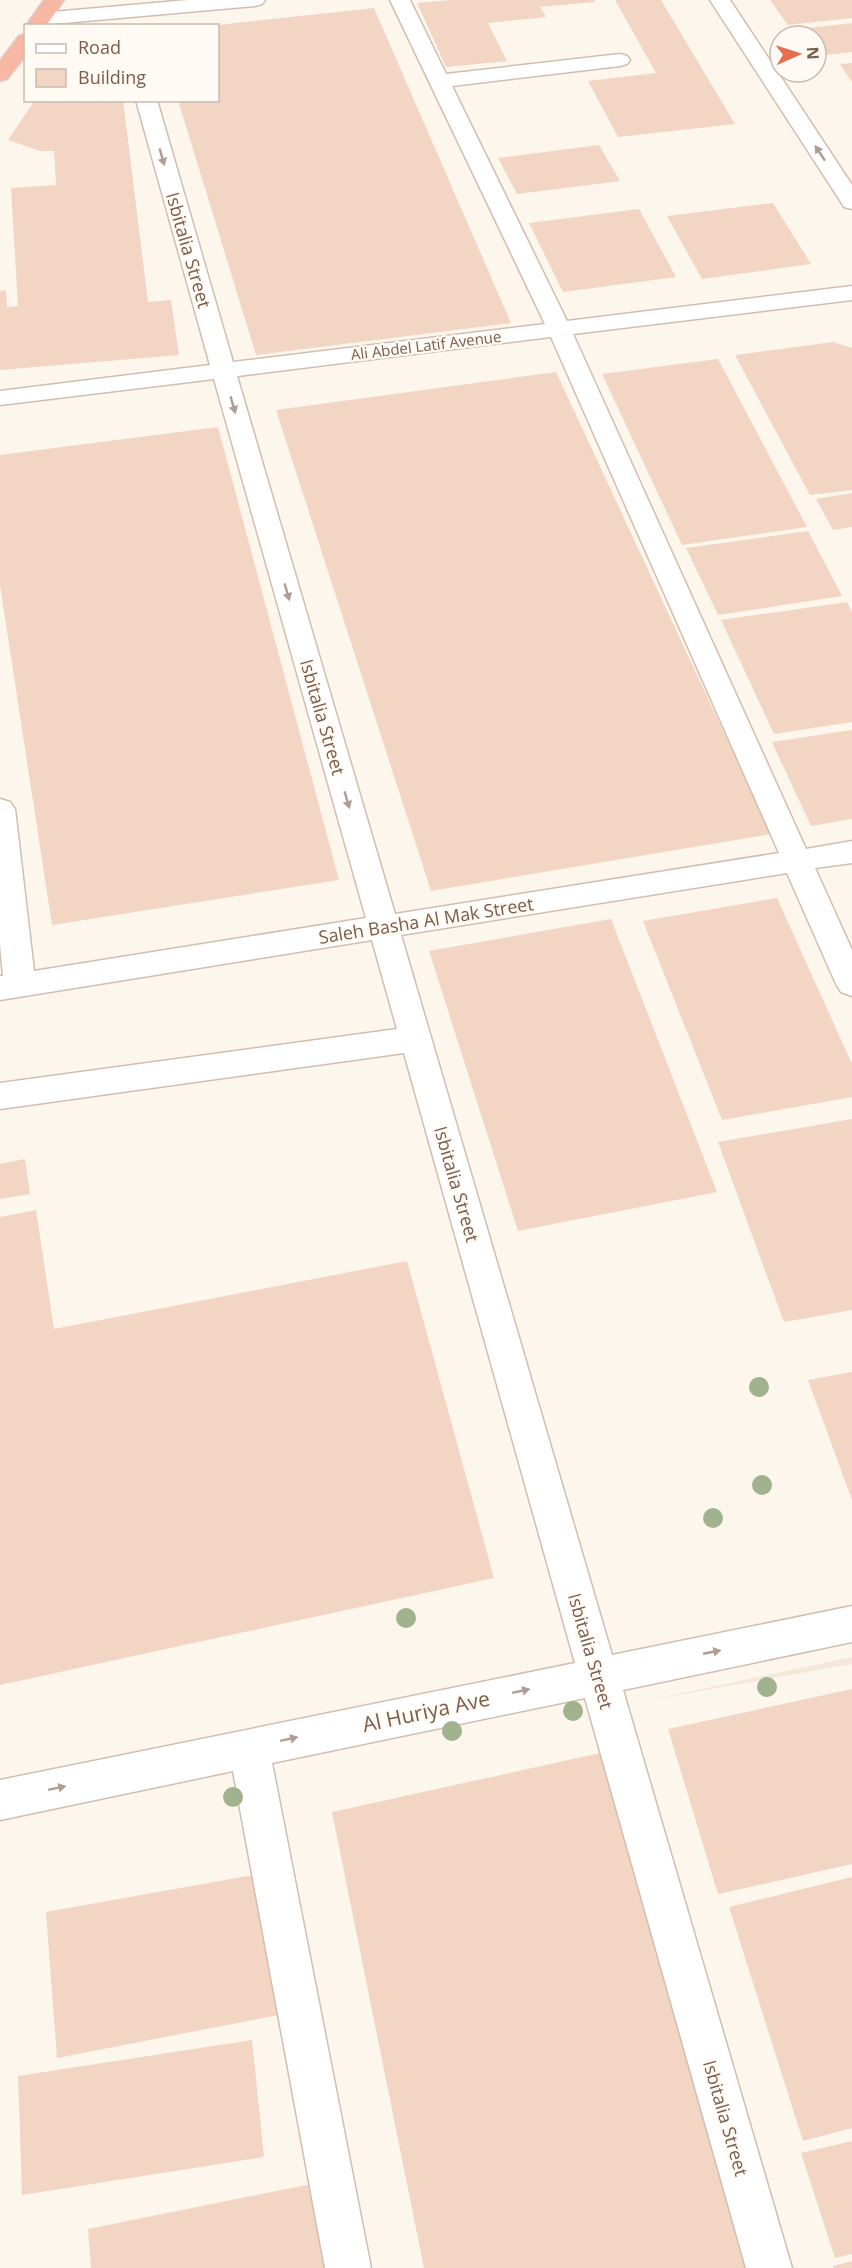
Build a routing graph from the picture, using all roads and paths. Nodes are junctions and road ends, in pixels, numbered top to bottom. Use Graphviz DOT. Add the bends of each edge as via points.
graph roads {
  1 [pos="54,0"];
  2 [pos="255,0"];
  3 [pos="400,0"];
  4 [pos="720,0"];
  5 [pos="122,19"];
  6 [pos="39,22"];
  7 [pos="24,43"];
  8 [pos="620,60"];
  9 [pos="0,75"];
  10 [pos="439,81"];
  11 [pos="147,102"];
  12 [pos="852,202"];
  13 [pos="852,293"];
  14 [pos="559,329"];
  15 [pos="223,370"];
  16 [pos="0,398"];
  17 [pos="0,808"];
  18 [pos="852,852"];
  19 [pos="799,861"];
  20 [pos="383,927"];
  21 [pos="852,984"];
  22 [pos="10,986"];
  23 [pos="416,1039"];
  24 [pos="0,1096"];
  25 [pos="852,1624"];
  26 [pos="598,1675"];
  27 [pos="249,1748"];
  28 [pos="0,1800"];
  29 [pos="348,2268"];
  30 [pos="769,2268"];
  1 -- 6 [label="highway"];
  2 -- 5 [label="street"];
  3 -- 10 [label="street"];
  12 -- 4 [label="street, one-way"];
  5 -- 6 [label="street"];
  7 -- 9 [label="highway"];
  8 -- 10 [label="street"];
  10 -- 14 [label="street"];
  11 -- 15 [label="street, Isbitalia Street, one-way"];
  13 -- 14 [label="street, Ali Abdel Latif Avenue"];
  14 -- 15 [label="street, Ali Abdel Latif Avenue"];
  14 -- 19 [label="street"];
  15 -- 16 [label="street, Ali Abdel Latif Avenue"];
  15 -- 20 [label="street, Isbitalia Street, one-way"];
  17 -- 22 [label="street"];
  18 -- 19 [label="street, Saleh Basha Al Mak Street"];
  19 -- 20 [label="street, Saleh Basha Al Mak Street"];
  19 -- 21 [label="street"];
  20 -- 22 [label="street, Saleh Basha Al Mak Street"];
  20 -- 23 [label="street, Isbitalia Street"];
  23 -- 24 [label="street"];
  23 -- 26 [label="street, Isbitalia Street"];
  26 -- 25 [label="street, Al Huriya Ave, one-way"];
  27 -- 26 [label="street, Al Huriya Ave, one-way"];
  26 -- 30 [label="street, Isbitalia Street"];
  28 -- 27 [label="street, Al Huriya Ave, one-way"];
  27 -- 29 [label="street"];
}
